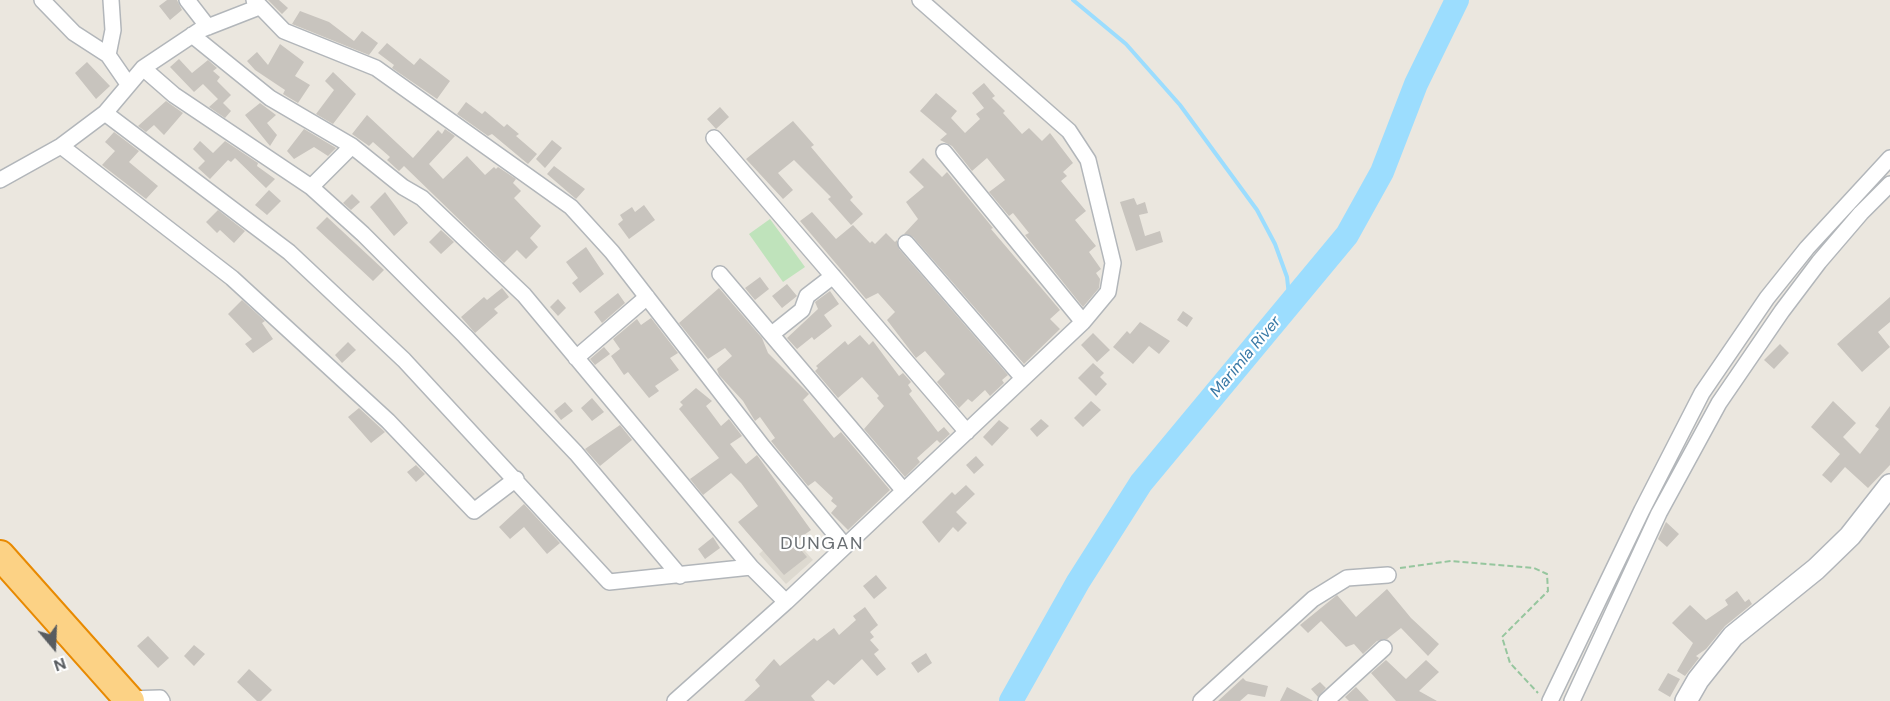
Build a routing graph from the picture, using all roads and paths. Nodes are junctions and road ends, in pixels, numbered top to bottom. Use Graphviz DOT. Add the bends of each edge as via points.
graph roads {
  1 [pos="42,0"];
  2 [pos="111,0"];
  3 [pos="187,0"];
  4 [pos="920,0"];
  5 [pos="257,4"];
  6 [pos="208,27"];
  7 [pos="192,35"];
  8 [pos="108,55"];
  9 [pos="143,68"];
  10 [pos="128,84"];
  11 [pos="105,113"];
  12 [pos="714,138"];
  13 [pos="352,146"];
  14 [pos="62,147"];
  15 [pos="944,152"];
  16 [pos="1890,158"];
  17 [pos="0,180"];
  18 [pos="1890,184"];
  19 [pos="311,187"];
  20 [pos="906,243"];
  21 [pos="720,274"];
  22 [pos="833,276"];
  23 [pos="647,297"];
  24 [pos="1083,322"];
  25 [pos="771,334"];
  26 [pos="576,358"];
  27 [pos="1023,378"];
  28 [pos="967,432"];
  29 [pos="516,479"];
  30 [pos="1890,485"];
  31 [pos="904,491"];
  32 [pos="845,546"];
  33 [pos="0,555"];
  34 [pos="751,567"];
  35 [pos="1388,575"];
  36 [pos="680,576"];
  37 [pos="786,602"];
  38 [pos="1384,648"];
  39 [pos="1544,697"];
  40 [pos="129,700"];
  41 [pos="162,701"];
  42 [pos="675,701"];
  43 [pos="1202,701"];
  44 [pos="1326,701"];
  45 [pos="1572,701"];
  46 [pos="1686,701"];
  1 -- 8 [label="street" via="74,33"];
  2 -- 8 [label="street"];
  3 -- 6 [label="street"];
  4 -- 24 [label="street" via="1069,131 1088,160 1113,264 1108,292"];
  5 -- 6 [label="street"];
  5 -- 23 [label="street" via="284,31 376,68 570,207"];
  6 -- 7 [label="street"];
  7 -- 9 [label="street"];
  7 -- 13 [label="street" via="270,98"];
  8 -- 10 [label="street"];
  9 -- 10 [label="street"];
  9 -- 19 [label="street" via="174,95"];
  10 -- 11 [label="street"];
  11 -- 14 [label="street"];
  11 -- 29 [label="street" via="289,252 404,360"];
  12 -- 22 [label="street"];
  13 -- 19 [label="street"];
  13 -- 26 [label="street" via="422,198 524,295"];
  14 -- 17 [label="street"];
  14 -- 29 [label="street" via="232,278 388,421 474,511"];
  15 -- 24 [label="street"];
  16 -- 39 [label="street" via="1800,256 1702,393"];
  18 -- 45 [label="street" via="1819,262 1719,404 1659,513"];
  19 -- 36 [label="street" via="465,336 576,453"];
  20 -- 27 [label="street"];
  21 -- 25 [label="street"];
  22 -- 25 [label="street" via="807,296 802,310"];
  22 -- 28 [label="street"];
  23 -- 26 [label="street"];
  23 -- 32 [label="street"];
  24 -- 27 [label="street"];
  25 -- 31 [label="street"];
  26 -- 34 [label="street"];
  27 -- 28 [label="street"];
  28 -- 31 [label="street"];
  29 -- 36 [label="street" via="609,582"];
  30 -- 46 [label="main road" via="1842,544 1733,636"];
  31 -- 32 [label="street"];
  32 -- 37 [label="street"];
  33 -- 40 [label="highway"];
  34 -- 36 [label="street"];
  34 -- 37 [label="street"];
  35 -- 39 [label="path" via="1408,566 1451,561 1534,568 1547,574 1548,591 1502,637 1509,663"];
  35 -- 43 [label="street" via="1347,579 1313,599"];
  37 -- 42 [label="street"];
  38 -- 44 [label="street"];
  40 -- 41 [label="street"];
}
